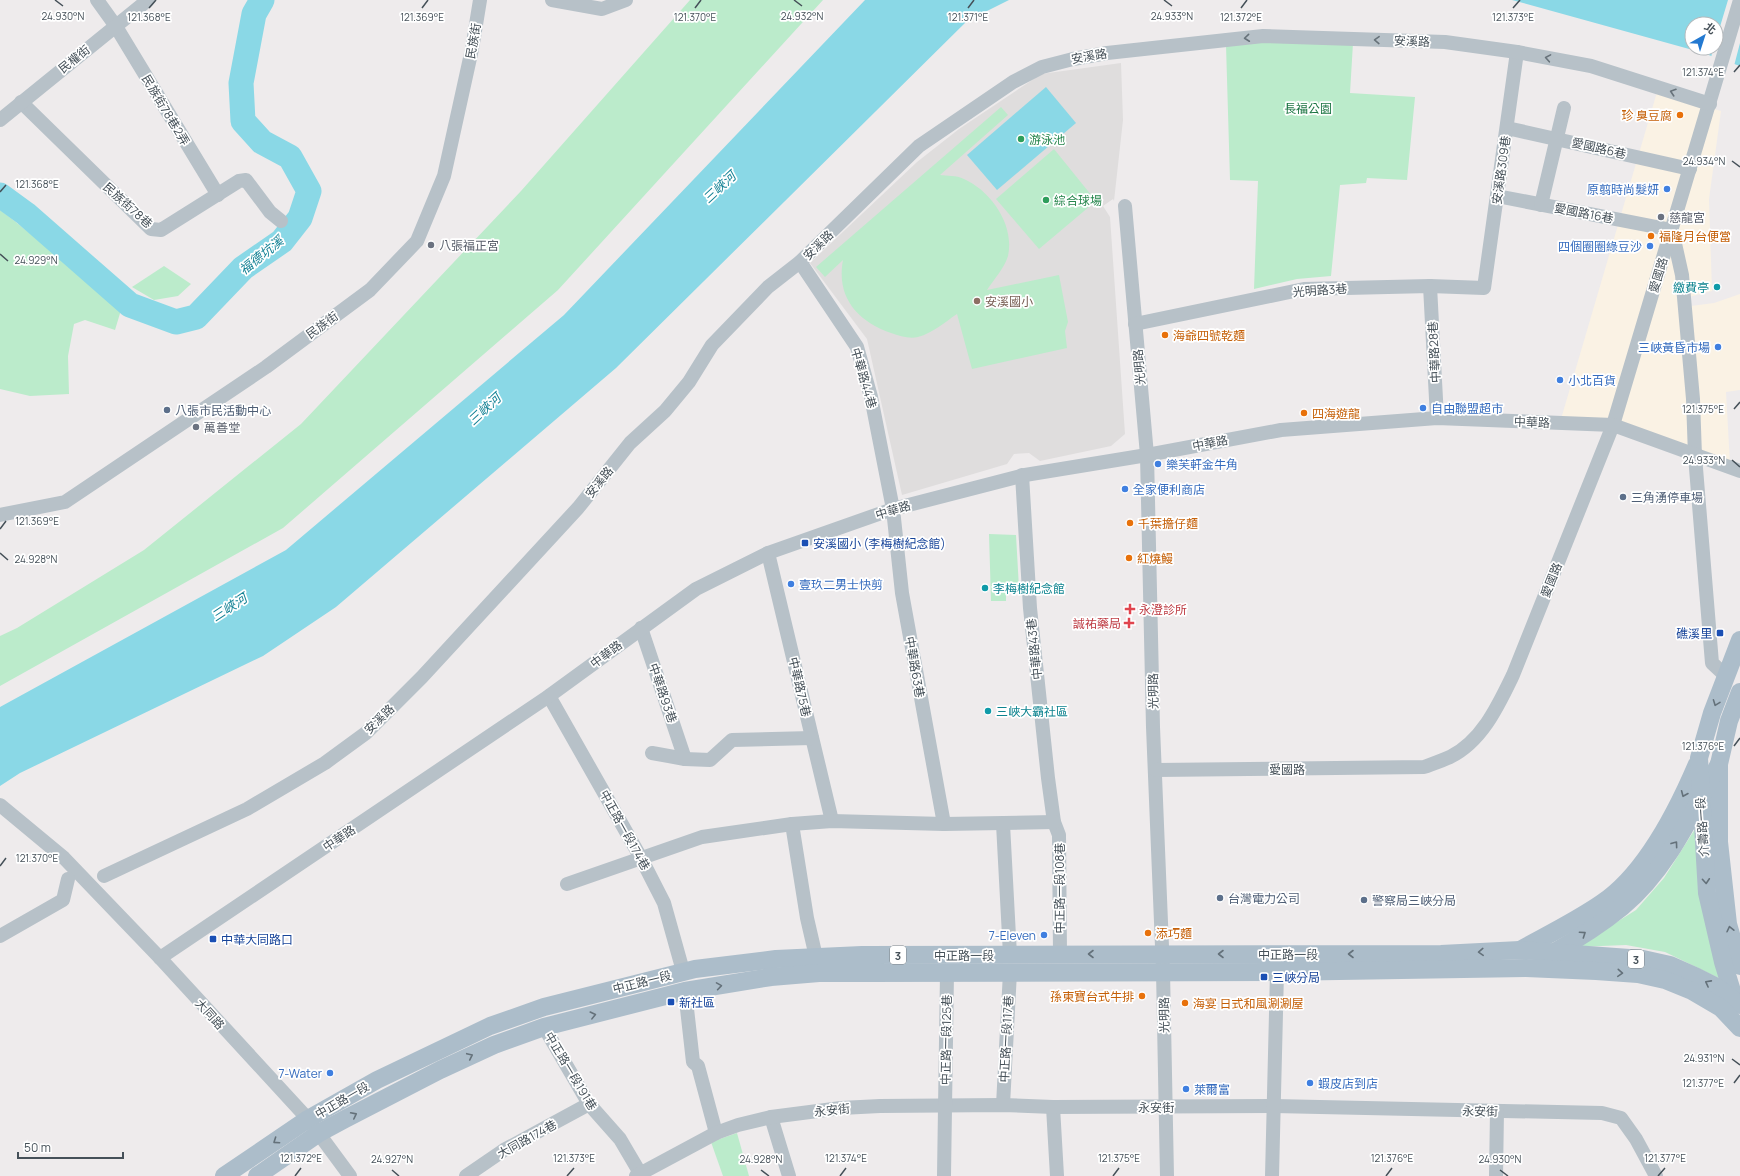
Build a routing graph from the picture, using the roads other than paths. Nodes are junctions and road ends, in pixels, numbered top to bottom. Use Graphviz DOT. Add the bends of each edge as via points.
graph roads {
  1 [pos="98,0"];
  2 [pos="148,0"];
  3 [pos="480,0"];
  4 [pos="552,0"];
  5 [pos="626,0"];
  6 [pos="1740,0"];
  7 [pos="115,25"];
  8 [pos="1517,52"];
  9 [pos="21,102"];
  10 [pos="1710,104"];
  11 [pos="1564,108"];
  12 [pos="0,120"];
  13 [pos="1507,128"];
  14 [pos="1557,139"];
  15 [pos="1690,169"];
  16 [pos="218,195"];
  17 [pos="1497,196"];
  18 [pos="1541,205"];
  19 [pos="1125,206"];
  20 [pos="281,221"];
  21 [pos="1672,230"];
  22 [pos="800,262"];
  23 [pos="1430,286"];
  24 [pos="1484,288"];
  25 [pos="1135,324"];
  26 [pos="1437,418"];
  27 [pos="1613,425"];
  28 [pos="1147,455"];
  29 [pos="1695,456"];
  30 [pos="1740,472"];
  31 [pos="1022,475"];
  32 [pos="893,509"];
  33 [pos="0,515"];
  34 [pos="768,552"];
  35 [pos="642,628"];
  36 [pos="1740,640"];
  37 [pos="1726,676"];
  38 [pos="1740,692"];
  39 [pos="550,696"];
  40 [pos="812,738"];
  41 [pos="652,753"];
  42 [pos="1699,758"];
  43 [pos="685,759"];
  44 [pos="1719,764"];
  45 [pos="1156,770"];
  46 [pos="1700,799"];
  47 [pos="0,805"];
  48 [pos="832,821"];
  49 [pos="1054,822"];
  50 [pos="792,824"];
  51 [pos="944,824"];
  52 [pos="1003,824"];
  53 [pos="641,858"];
  54 [pos="104,876"];
  55 [pos="68,879"];
  56 [pos="567,884"];
  57 [pos="0,936"];
  58 [pos="1520,950"];
  59 [pos="1553,953"];
  60 [pos="1060,954"];
  61 [pos="1326,954"];
  62 [pos="1010,955"];
  63 [pos="816,957"];
  64 [pos="160,958"];
  65 [pos="1739,961"];
  66 [pos="1162,963"];
  67 [pos="1526,968"];
  68 [pos="683,971"];
  69 [pos="1010,972"];
  70 [pos="1277,972"];
  71 [pos="1326,972"];
  72 [pos="947,973"];
  73 [pos="685,991"];
  74 [pos="1737,1002"];
  75 [pos="1740,1016"];
  76 [pos="544,1027"];
  77 [pos="1740,1028"];
  78 [pos="589,1104"];
  79 [pos="1003,1105"];
  80 [pos="1274,1106"];
  81 [pos="944,1107"];
  82 [pos="1053,1107"];
  83 [pos="1165,1107"];
  84 [pos="1497,1111"];
  85 [pos="771,1117"];
  86 [pos="308,1120"];
  87 [pos="320,1133"];
  88 [pos="716,1133"];
  89 [pos="638,1175"];
  90 [pos="224,1176"];
  91 [pos="257,1176"];
  92 [pos="350,1176"];
  93 [pos="466,1176"];
  94 [pos="789,1176"];
  95 [pos="944,1176"];
  96 [pos="1057,1176"];
  97 [pos="1167,1176"];
  98 [pos="1272,1176"];
  99 [pos="1496,1176"];
  100 [pos="1656,1176"];
  1 -- 7 [label="street, 民族街78巷2弄"];
  2 -- 7 [label="street, 民權街"];
  3 -- 33 [label="street, 民族街" via="444,176 417,241 358,299 266,367 65,502"];
  4 -- 5 [label="street" via="602,9"];
  6 -- 10 [label="street, 愛國路"];
  7 -- 9 [label="street, 民權街"];
  7 -- 16 [label="street, 民族街78巷2弄"];
  10 -- 8 [label="street, 安溪路, one-way" via="1591,66"];
  8 -- 13 [label="street, 安溪路309巷"];
  8 -- 22 [label="street, 安溪路, one-way" via="1444,42 1263,36 1107,53 1042,67 1013,82 918,146"];
  9 -- 12 [label="street, 民權街"];
  9 -- 16 [label="street, 民族街78巷" via="151,229 161,230"];
  10 -- 15 [label="street, 愛國路"];
  11 -- 14 [label="street"];
  13 -- 14 [label="street, 愛國路6巷"];
  13 -- 17 [label="street, 安溪路309巷"];
  14 -- 15 [label="street, 愛國路6巷"];
  14 -- 18 [label="street"];
  15 -- 21 [label="street, 愛國路"];
  16 -- 20 [label="street, 民族街78巷" via="239,181 246,180 270,212"];
  17 -- 18 [label="street, 愛國路16巷"];
  17 -- 24 [label="street, 安溪路309巷"];
  18 -- 21 [label="street, 愛國路16巷"];
  19 -- 25 [label="street, 光明路"];
  21 -- 27 [label="street, 愛國路"];
  21 -- 29 [label="street" via="1682,275 1693,399"];
  22 -- 32 [label="street, 中華路44巷" via="857,347 871,397"];
  22 -- 54 [label="street, 安溪路" via="768,287 712,345 665,411 630,443 578,508 366,733 325,763 247,809"];
  23 -- 24 [label="street, 光明路3巷"];
  23 -- 25 [label="street, 光明路3巷" via="1304,289"];
  23 -- 26 [label="street, 中華路28巷"];
  25 -- 28 [label="street, 光明路"];
  26 -- 27 [label="street, 中華路"];
  26 -- 28 [label="street, 中華路" via="1281,430"];
  27 -- 29 [label="street, 中華路"];
  27 -- 45 [label="street, 愛國路" via="1513,675 1498,707 1475,739 1451,756 1424,767"];
  28 -- 31 [label="street, 中華路"];
  28 -- 45 [label="street, 光明路"];
  29 -- 30 [label="street, 中華路"];
  29 -- 37 [label="street" via="1712,663"];
  31 -- 32 [label="street, 中華路"];
  31 -- 49 [label="street, 中華路43巷" via="1030,608"];
  32 -- 34 [label="street, 中華路"];
  32 -- 51 [label="street, 中華路63巷" via="902,593"];
  34 -- 35 [label="street, 中華路" via="696,589"];
  34 -- 40 [label="street, 中華路75巷"];
  35 -- 39 [label="street, 中華路"];
  35 -- 43 [label="street, 中華路93巷"];
  36 -- 37 [label="main road, 介壽路一段"];
  37 -- 42 [label="main road, 介壽路一段, one-way" via="1712,712"];
  38 -- 44 [label="main road, 介壽路一段" via="1728,721"];
  39 -- 53 [label="street, 中正路一段174巷"];
  39 -- 64 [label="street, 中華路"];
  40 -- 43 [label="street" via="732,740 710,760"];
  40 -- 48 [label="street, 中華路75巷"];
  41 -- 43 [label="street"];
  42 -- 46 [label="main road, 介壽路一段"];
  42 -- 58 [label="main road, one-way" via="1681,802 1634,874 1603,903"];
  44 -- 46 [label="main road"];
  65 -- 44 [label="main road, 介壽路一段, one-way" via="1728,924 1721,873 1718,842"];
  45 -- 66 [label="street, 光明路"];
  59 -- 46 [label="main road, one-way" via="1582,936 1623,906 1649,879 1680,837"];
  46 -- 74 [label="main road, 介壽路一段, one-way" via="1707,893 1723,962"];
  47 -- 64 [label="street, 大同路" via="64,858"];
  48 -- 50 [label="street"];
  48 -- 51 [label="street"];
  49 -- 52 [label="street"];
  49 -- 60 [label="street, 中正路一段108巷" via="1059,835"];
  50 -- 53 [label="street" via="702,837"];
  50 -- 63 [label="street"];
  51 -- 52 [label="street"];
  52 -- 62 [label="street"];
  53 -- 56 [label="street"];
  53 -- 68 [label="street, 中正路一段174巷" via="664,903"];
  55 -- 57 [label="street" via="63,900"];
  58 -- 59 [label="main road, 中正路一段 / 3"];
  58 -- 61 [label="main road, 中正路一段 / 3, one-way" via="1441,954"];
  59 -- 67 [label="main road"];
  74 -- 59 [label="main road, 中正路一段 / 3, one-way" via="1697,976 1670,965 1643,960"];
  60 -- 62 [label="main road, 中正路一段 / 3"];
  66 -- 60 [label="main road, 中正路一段 / 3, one-way"];
  61 -- 66 [label="main road, 中正路一段 / 3, one-way"];
  61 -- 71 [label="main road"];
  62 -- 63 [label="main road, 中正路一段 / 3"];
  63 -- 68 [label="main road, 中正路一段 / 3" via="776,959"];
  64 -- 86 [label="street, 大同路"];
  66 -- 69 [label="main road, 中正路一段 / 3"];
  66 -- 70 [label="main road, 中正路一段 / 3"];
  66 -- 83 [label="street, 光明路"];
  67 -- 71 [label="main road, 中正路一段 / 3"];
  67 -- 77 [label="main road, 中正路一段 / 3, one-way" via="1638,974 1665,980 1692,991 1721,1008"];
  68 -- 86 [label="main road, 中正路一段 / 3" via="544,1007 490,1026 377,1080"];
  69 -- 72 [label="main road, 中正路一段 / 3"];
  69 -- 79 [label="street, 中正路一段117巷"];
  70 -- 71 [label="main road, 中正路一段 / 3"];
  70 -- 80 [label="street"];
  73 -- 72 [label="main road, 中正路一段 / 3, one-way" via="771,977 819,973"];
  72 -- 81 [label="street, 中正路一段125巷"];
  76 -- 73 [label="main road, 中正路一段 / 3, one-way"];
  73 -- 88 [label="street" via="693,1062 698,1066"];
  74 -- 75 [label="main road, 介壽路一段"];
  76 -- 78 [label="street, 中正路一段191巷"];
  87 -- 76 [label="main road, 中正路一段 / 3, one-way" via="440,1070 494,1045"];
  78 -- 89 [label="street, 中正路一段191巷" via="620,1139"];
  78 -- 93 [label="street, 大同路174巷" via="504,1150"];
  79 -- 81 [label="street, 永安街"];
  79 -- 82 [label="street, 永安街"];
  80 -- 83 [label="street, 永安街"];
  80 -- 84 [label="street, 永安街"];
  80 -- 98 [label="street"];
  81 -- 85 [label="street, 永安街" via="872,1107"];
  81 -- 95 [label="street, 中正路一段125巷"];
  82 -- 83 [label="street, 永安街"];
  82 -- 96 [label="street"];
  83 -- 97 [label="street, 光明路"];
  84 -- 99 [label="street"];
  84 -- 100 [label="street, 永安街" via="1602,1113 1620,1118 1636,1139"];
  85 -- 88 [label="street, 永安街"];
  85 -- 94 [label="street"];
  86 -- 87 [label="street, 大同路"];
  86 -- 90 [label="main road, 中正路一段 / 3, one-way"];
  87 -- 91 [label="main road, 中正路一段 / 3"];
  87 -- 92 [label="street, 大同路"];
  88 -- 89 [label="street, 永安街"];
}
